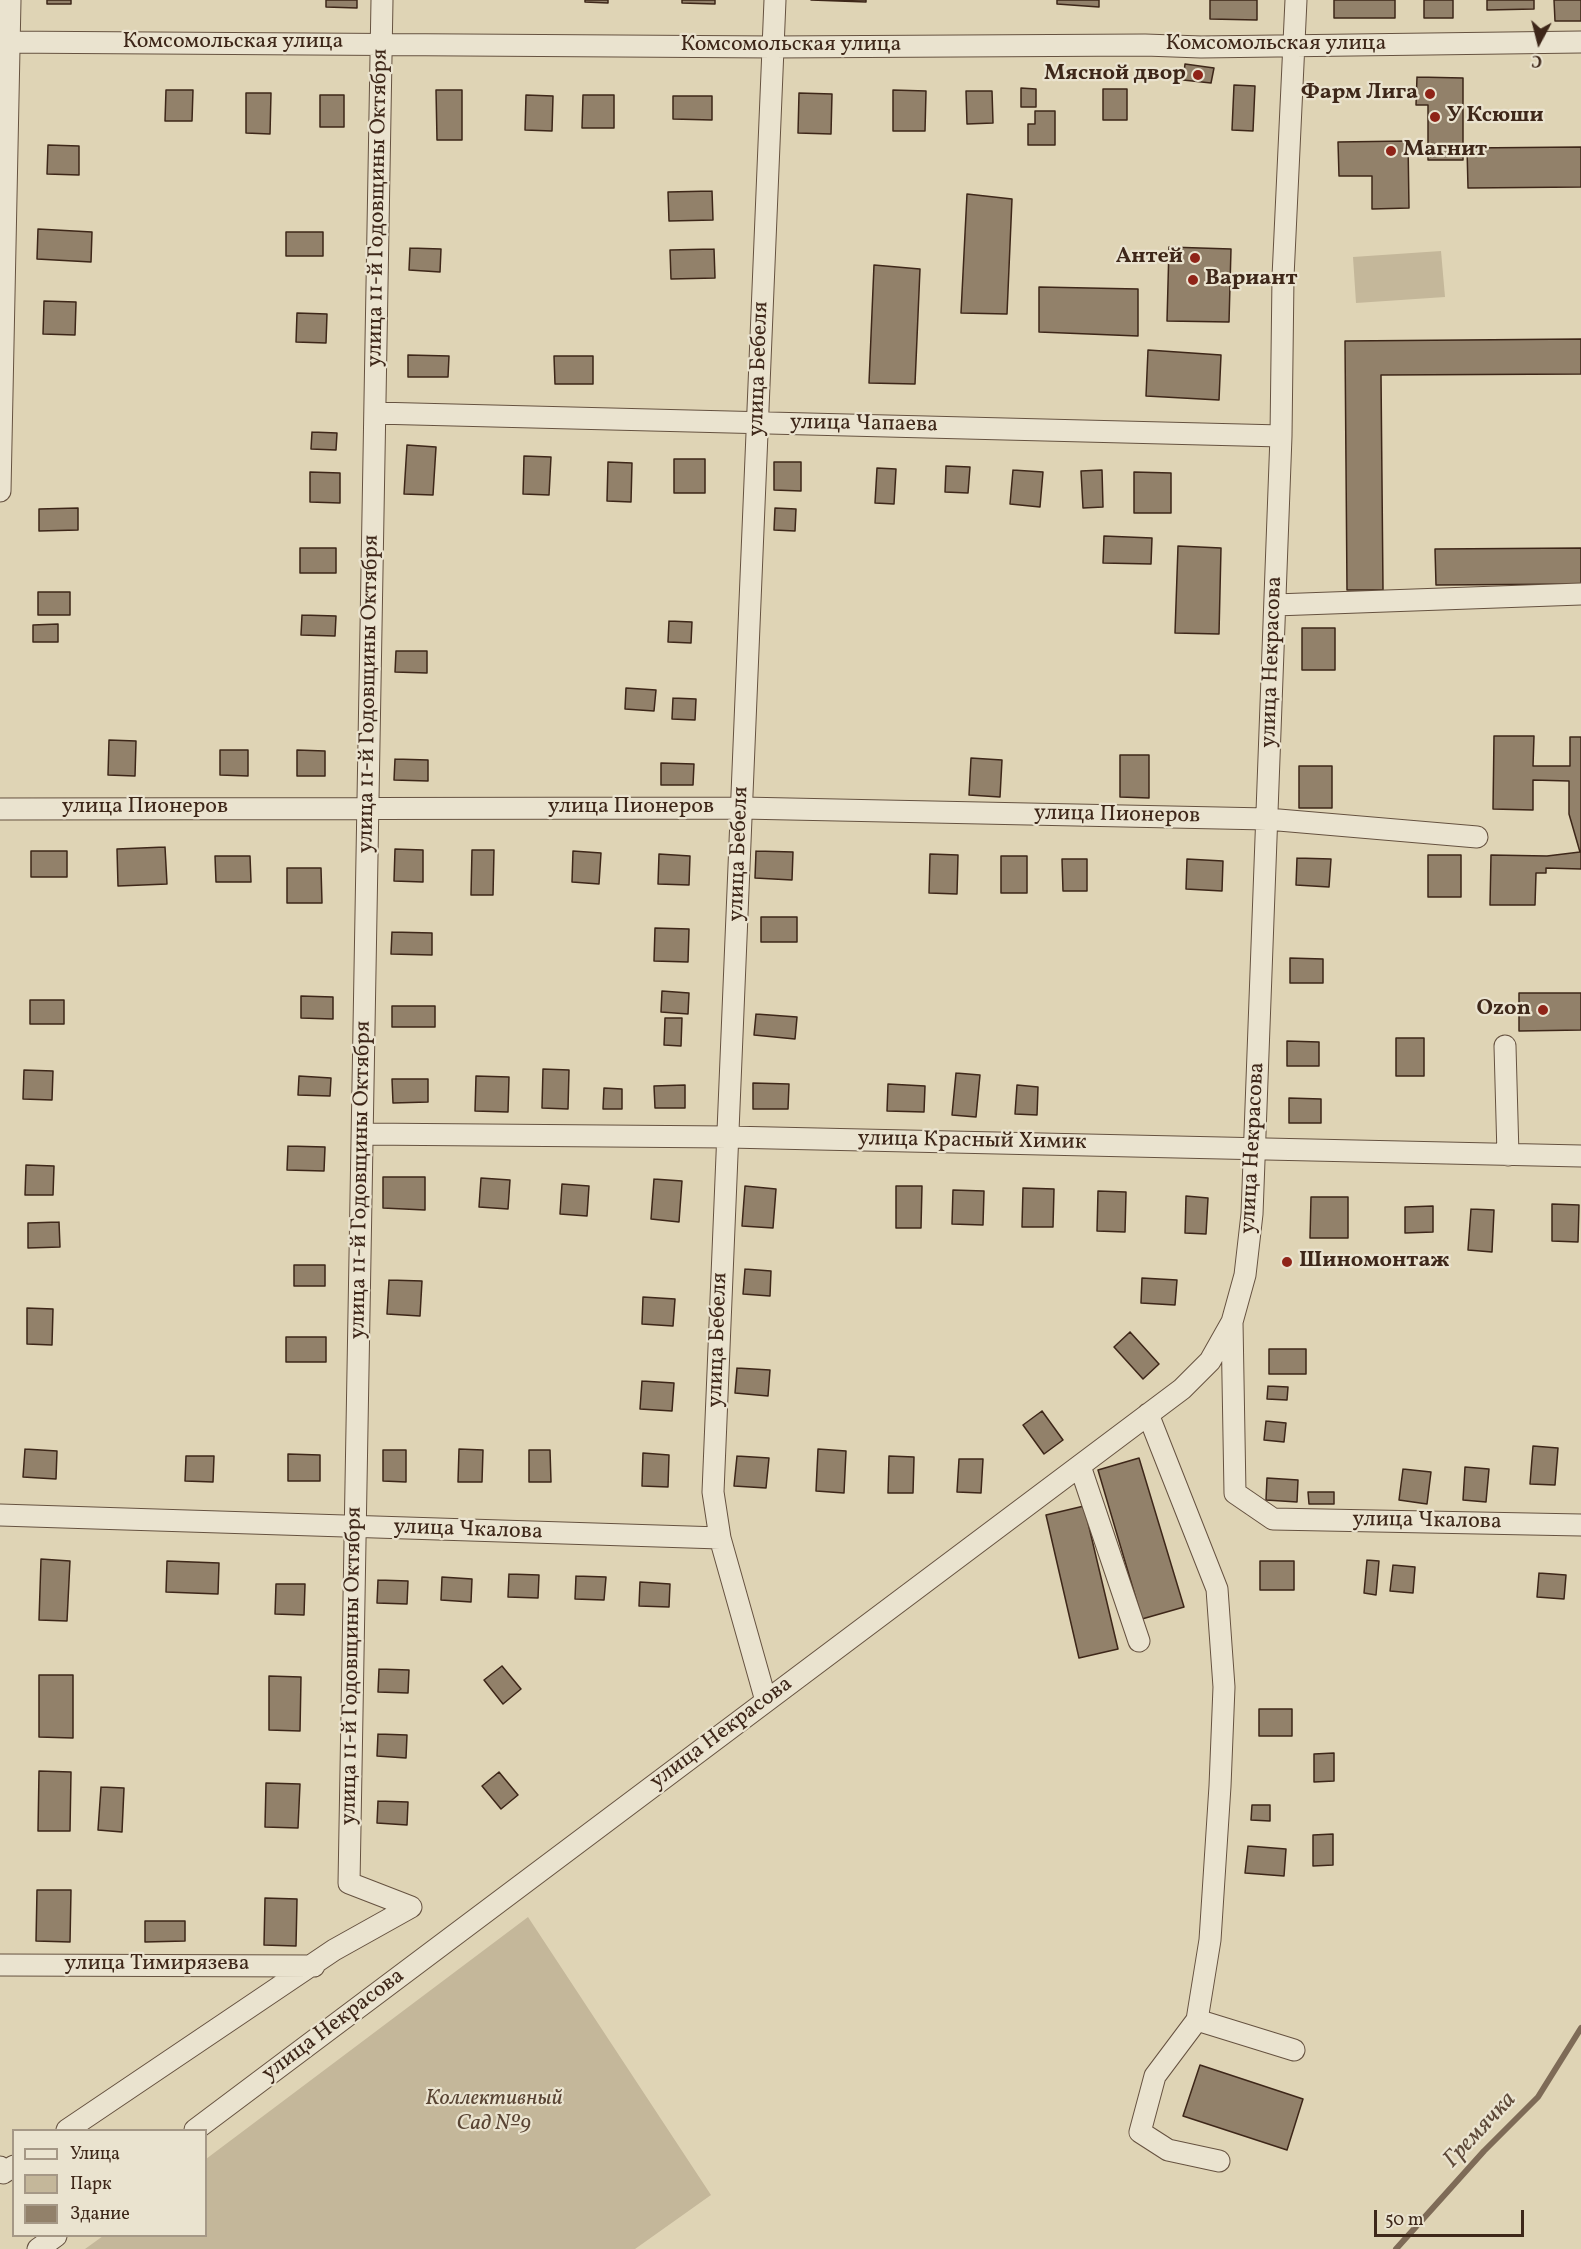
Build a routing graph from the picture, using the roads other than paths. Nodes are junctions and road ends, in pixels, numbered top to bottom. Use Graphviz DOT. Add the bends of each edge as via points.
graph roads {
  1 [pos="9,0"];
  2 [pos="382,0"];
  3 [pos="774,0"];
  4 [pos="1296,0"];
  5 [pos="4,42"];
  6 [pos="1581,42"];
  7 [pos="381,43"];
  8 [pos="1295,46"];
  9 [pos="773,47"];
  10 [pos="375,413"];
  11 [pos="758,423"];
  12 [pos="1281,436"];
  13 [pos="0,491"];
  14 [pos="1581,594"];
  15 [pos="1275,605"];
  16 [pos="0,808"];
  17 [pos="368,808"];
  18 [pos="742,808"];
  19 [pos="1267,819"];
  20 [pos="1477,837"];
  21 [pos="1505,1046"];
  22 [pos="363,1134"];
  23 [pos="728,1137"];
  24 [pos="1255,1148"];
  25 [pos="1508,1155"];
  26 [pos="1581,1156"];
  27 [pos="1232,1322"];
  28 [pos="1148,1414"];
  29 [pos="1080,1466"];
  30 [pos="0,1515"];
  31 [pos="1273,1519"];
  32 [pos="1581,1525"];
  33 [pos="356,1527"];
  34 [pos="720,1538"];
  35 [pos="1139,1641"];
  36 [pos="766,1701"];
  37 [pos="0,1965"];
  38 [pos="314,1966"];
  39 [pos="1197,2020"];
  40 [pos="1294,2050"];
  41 [pos="69,2129"];
  42 [pos="196,2129"];
  43 [pos="1219,2161"];
  44 [pos="53,2237"];
  45 [pos="38,2249"];
  1 -- 5 [label="street"];
  2 -- 7 [label="street, улица 11-й Годовщины Октября"];
  3 -- 9 [label="street, улица Бебеля"];
  4 -- 8 [label="street, улица Некрасова"];
  5 -- 7 [label="street, Комсомольская улица"];
  5 -- 13 [label="street"];
  6 -- 8 [label="street, Комсомольская улица"];
  7 -- 9 [label="street, Комсомольская улица"];
  7 -- 10 [label="street, улица 11-й Годовщины Октября"];
  8 -- 9 [label="street, Комсомольская улица"];
  8 -- 12 [label="street, улица Некрасова" via="1283,277"];
  9 -- 11 [label="street, улица Бебеля"];
  10 -- 11 [label="street, улица Чапаева"];
  10 -- 17 [label="street, улица 11-й Годовщины Октября"];
  11 -- 12 [label="street, улица Чапаева"];
  11 -- 18 [label="street, улица Бебеля"];
  12 -- 15 [label="street, улица Некрасова"];
  14 -- 15 [label="street"];
  15 -- 19 [label="street, улица Некрасова"];
  16 -- 17 [label="street, улица Пионеров"];
  17 -- 18 [label="street, улица Пионеров"];
  17 -- 22 [label="street, улица 11-й Годовщины Октября"];
  18 -- 19 [label="street, улица Пионеров"];
  18 -- 23 [label="street, улица Бебеля"];
  19 -- 20 [label="street, улица Пионеров"];
  19 -- 24 [label="street, улица Некрасова"];
  21 -- 25 [label="street"];
  22 -- 23 [label="street, улица Красный Химик"];
  22 -- 33 [label="street, улица 11-й Годовщины Октября"];
  23 -- 24 [label="street, улица Красный Химик"];
  23 -- 34 [label="street, улица Бебеля" via="713,1492"];
  24 -- 25 [label="street, улица Красный Химик"];
  24 -- 27 [label="street, улица Некрасова" via="1245,1275"];
  25 -- 26 [label="street, улица Красный Химик"];
  27 -- 28 [label="street, улица Некрасова" via="1210,1361 1182,1389"];
  27 -- 31 [label="street, улица Некрасова" via="1235,1493"];
  28 -- 29 [label="street, улица Некрасова"];
  28 -- 39 [label="street" via="1217,1589 1224,1687 1220,1786 1210,1940"];
  29 -- 35 [label="street"];
  29 -- 36 [label="street, улица Некрасова"];
  30 -- 33 [label="street, улица Чкалова"];
  31 -- 32 [label="street, улица Чкалова"];
  33 -- 34 [label="street, улица Чкалова"];
  33 -- 38 [label="street, улица 11-й Годовщины Октября" via="349,1883 411,1907 334,1950"];
  34 -- 36 [label="street, улица Бебеля"];
  36 -- 42 [label="street, улица Некрасова"];
  37 -- 38 [label="street, улица Тимирязева"];
  38 -- 41 [label="street, улица 11-й Годовщины Октября"];
  39 -- 40 [label="street"];
  39 -- 43 [label="street" via="1155,2076 1140,2132 1168,2150"];
  44 -- 45 [label="street"];
}
